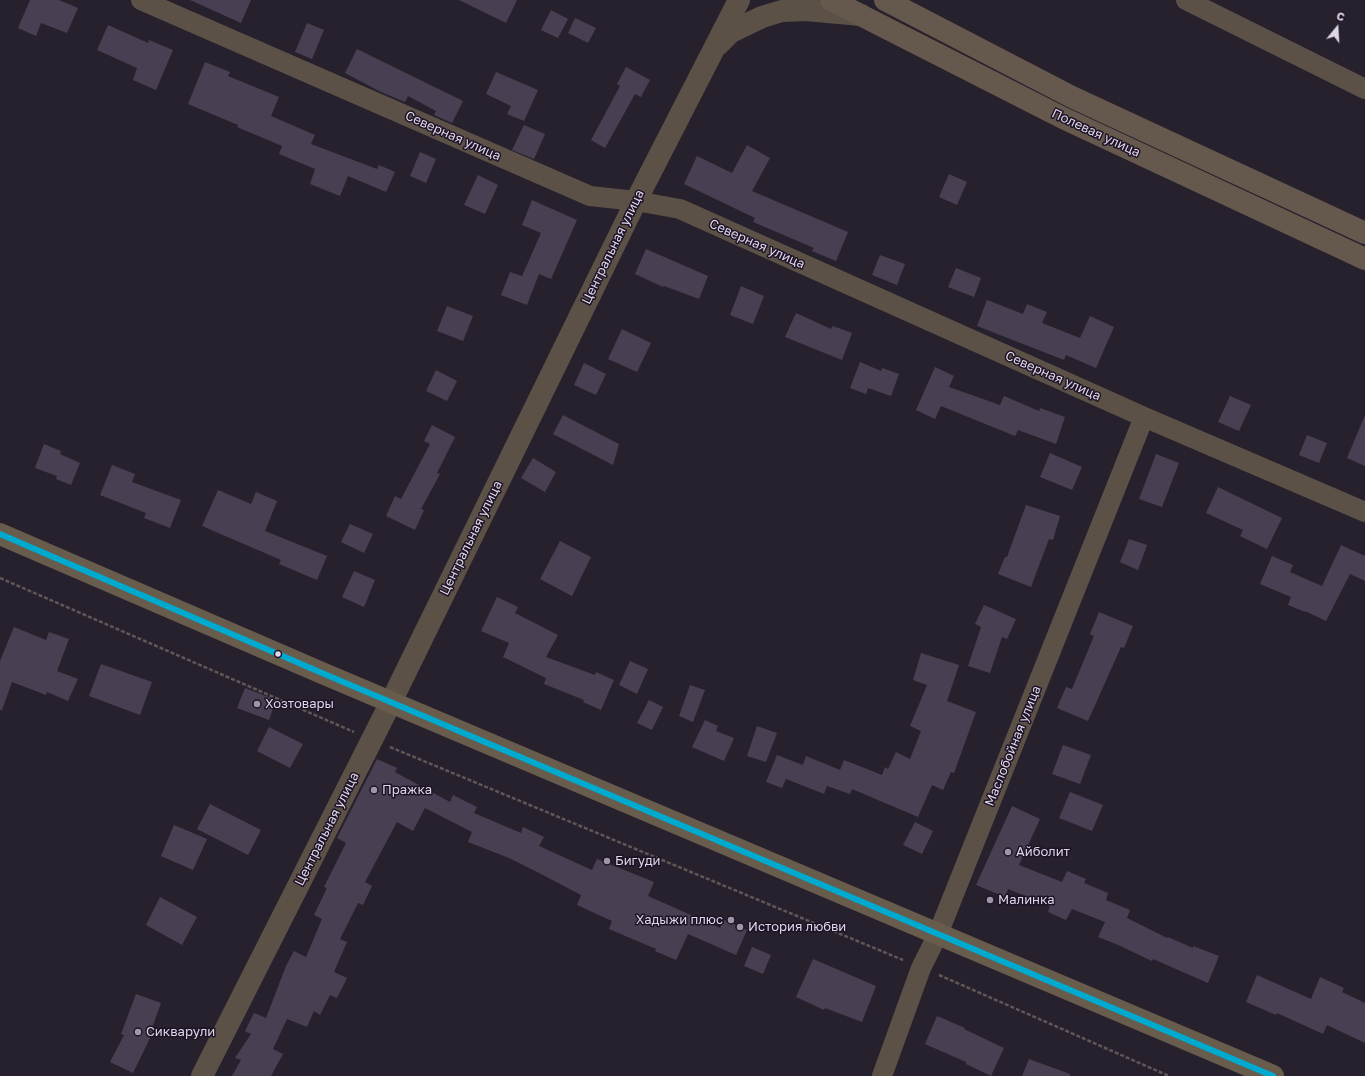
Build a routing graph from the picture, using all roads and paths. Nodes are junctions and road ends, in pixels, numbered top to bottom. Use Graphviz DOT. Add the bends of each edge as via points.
graph roads {
  1 [pos="141,0"];
  2 [pos="722,0"];
  3 [pos="739,0"];
  4 [pos="831,0"];
  5 [pos="884,0"];
  6 [pos="1186,0"];
  7 [pos="862,15"];
  8 [pos="714,50"];
  9 [pos="1365,89"];
  10 [pos="636,201"];
  11 [pos="1365,233"];
  12 [pos="1365,260"];
  13 [pos="1144,417"];
  14 [pos="1365,512"];
  15 [pos="0,534"];
  16 [pos="0,578"];
  17 [pos="391,702"];
  18 [pos="372,739"];
  19 [pos="938,934"];
  20 [pos="921,968"];
  21 [pos="202,1076"];
  22 [pos="882,1076"];
  23 [pos="1169,1076"];
  24 [pos="1273,1076"];
  1 -- 10 [label="street, Северная улица" via="590,196"];
  2 -- 8 [label="street"];
  3 -- 8 [label="street, Центральная улица"];
  4 -- 7 [label="highway, Полевая улица"];
  5 -- 11 [label="highway, Полевая улица" via="1072,96"];
  6 -- 9 [label="street"];
  7 -- 8 [label="street" via="806,10 782,11 762,17 731,32"];
  7 -- 12 [label="highway, Полевая улица" via="1063,118"];
  8 -- 10 [label="street, Центральная улица"];
  10 -- 13 [label="street, Северная улица" via="680,210"];
  10 -- 17 [label="street, Центральная улица"];
  13 -- 14 [label="street, Северная улица"];
  13 -- 19 [label="street, Маслобойная улица"];
  15 -- 17 [label="main road"];
  16 -- 18 [label="path"];
  17 -- 18 [label="street, Центральная улица"];
  17 -- 19 [label="main road"];
  18 -- 20 [label="path"];
  18 -- 21 [label="street, Центральная улица"];
  19 -- 20 [label="street, Маслобойная улица"];
  19 -- 24 [label="main road"];
  20 -- 22 [label="street, Маслобойная улица"];
  20 -- 23 [label="path"];
}
